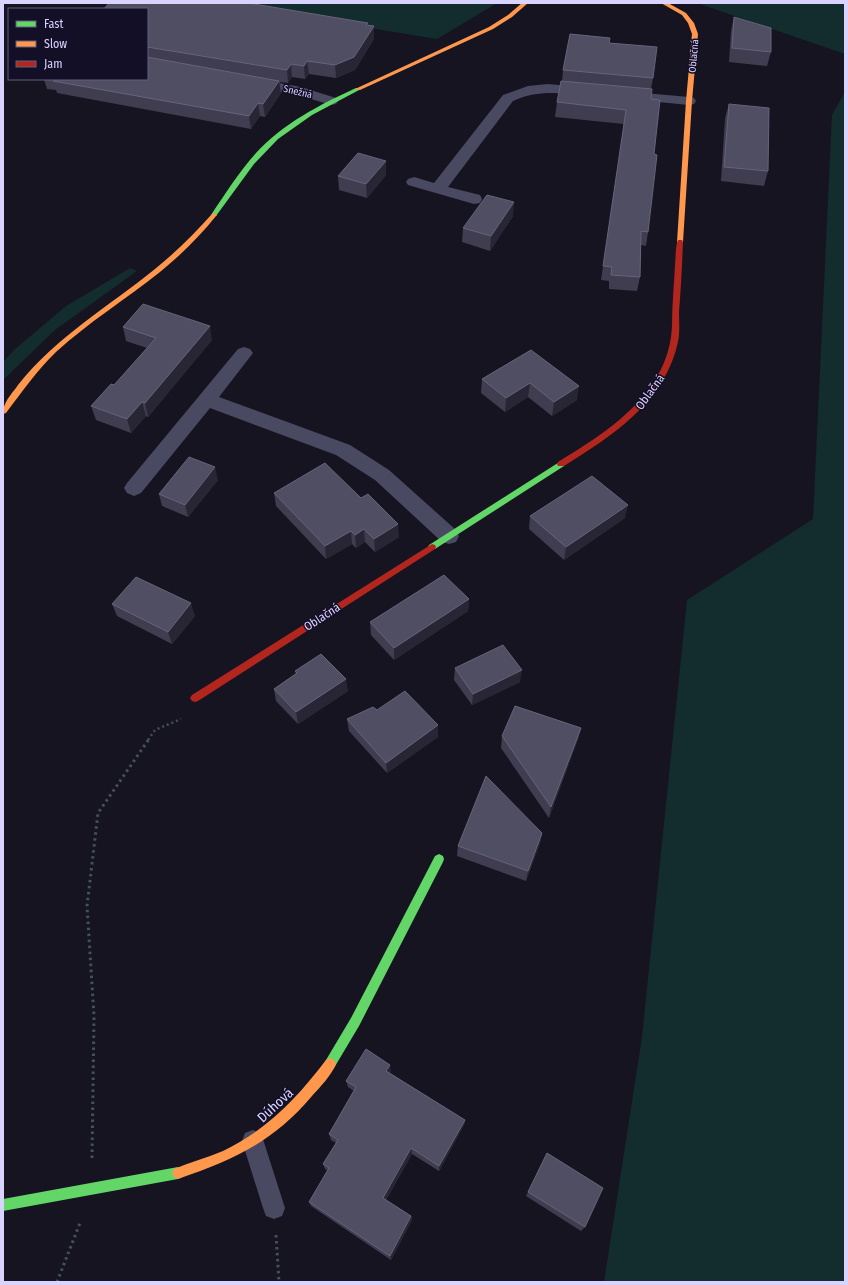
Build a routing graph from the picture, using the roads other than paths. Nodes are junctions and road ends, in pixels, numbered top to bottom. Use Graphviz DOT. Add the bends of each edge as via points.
graph roads {
  1 [pos="525,3"];
  2 [pos="664,3"];
  3 [pos="239,80"];
  4 [pos="689,101"];
  5 [pos="331,102"];
  6 [pos="414,182"];
  7 [pos="438,189"];
  8 [pos="474,199"];
  9 [pos="244,353"];
  10 [pos="206,399"];
  11 [pos="3,411"];
  12 [pos="134,488"];
  13 [pos="449,536"];
  14 [pos="196,698"];
  15 [pos="439,859"];
  16 [pos="253,1141"];
  17 [pos="3,1205"];
  18 [pos="274,1208"];
  1 -- 5 [label="street" via="491,28"];
  2 -- 4 [label="street, Oblačná" via="683,13 694,25"];
  3 -- 5 [label="street, Snežná" via="301,91"];
  4 -- 7 [label="street" via="552,88 519,92 504,102"];
  4 -- 13 [label="street, Oblačná" via="674,342 660,383 643,405 625,422"];
  5 -- 11 [label="street" via="306,115 277,137 259,155 213,217 186,247 152,276 62,343 36,369"];
  6 -- 7 [label="street"];
  7 -- 8 [label="street"];
  9 -- 10 [label="street"];
  10 -- 12 [label="street"];
  10 -- 13 [label="street" via="343,450 382,475"];
  13 -- 14 [label="street, Oblačná"];
  15 -- 16 [label="street, Dúhová" via="339,1052 311,1090 290,1112 263,1136"];
  16 -- 17 [label="street, Dúhová" via="232,1154 174,1174"];
  16 -- 18 [label="lane"];
}
